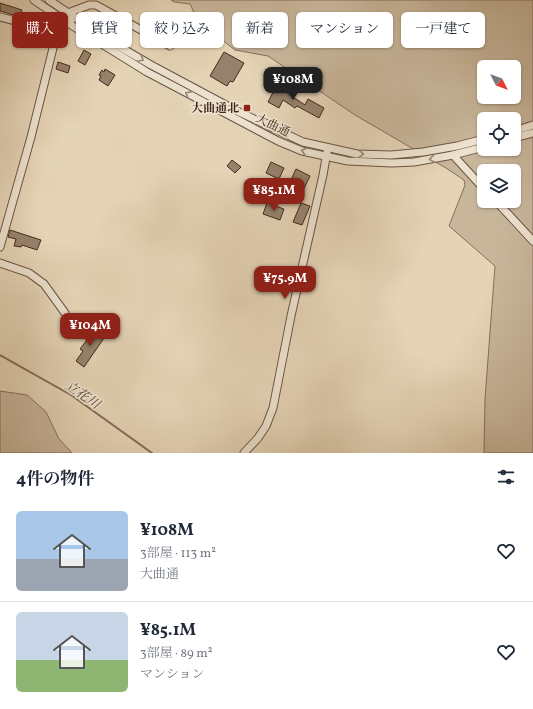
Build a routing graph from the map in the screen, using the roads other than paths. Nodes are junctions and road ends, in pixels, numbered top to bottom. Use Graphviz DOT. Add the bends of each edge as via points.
graph roads {
  1 [pos="34,0"];
  2 [pos="49,0"];
  3 [pos="52,12"];
  4 [pos="71,15"];
  5 [pos="0,17"];
  6 [pos="12,20"];
  7 [pos="68,23"];
  8 [pos="140,29"];
  9 [pos="53,48"];
  10 [pos="533,125"];
  11 [pos="521,129"];
  12 [pos="533,133"];
  13 [pos="521,136"];
  14 [pos="477,141"];
  15 [pos="327,148"];
  16 [pos="477,149"];
  17 [pos="326,156"];
  18 [pos="453,156"];
  19 [pos="477,182"];
  20 [pos="502,208"];
  21 [pos="533,241"];
  22 [pos="0,247"];
  23 [pos="0,263"];
  24 [pos="65,313"];
  25 [pos="244,453"];
  1 -- 3 [label="street, 大曲通"];
  2 -- 4 [label="street, 大曲通"];
  4 -- 7 [label="street"];
  4 -- 8 [label="street" via="89,5 96,5"];
  4 -- 15 [label="street, 大曲通, one-way" via="151,65 239,112 303,142"];
  5 -- 6 [label="street"];
  17 -- 7 [label="street, 大曲通, one-way" via="302,151 265,134 147,72"];
  9 -- 22 [label="street"];
  10 -- 11 [label="street"];
  12 -- 13 [label="street"];
  15 -- 14 [label="street, 大曲通, one-way" via="357,154 391,155 423,152"];
  15 -- 17 [label="street"];
  16 -- 18 [label="street, 大曲通"];
  18 -- 17 [label="street, 大曲通, one-way" via="392,163 360,162"];
  17 -- 25 [label="street" via="273,408 266,426"];
  18 -- 19 [label="street"];
  20 -- 21 [label="street"];
  23 -- 24 [label="street" via="29,273 44,284"];
}
